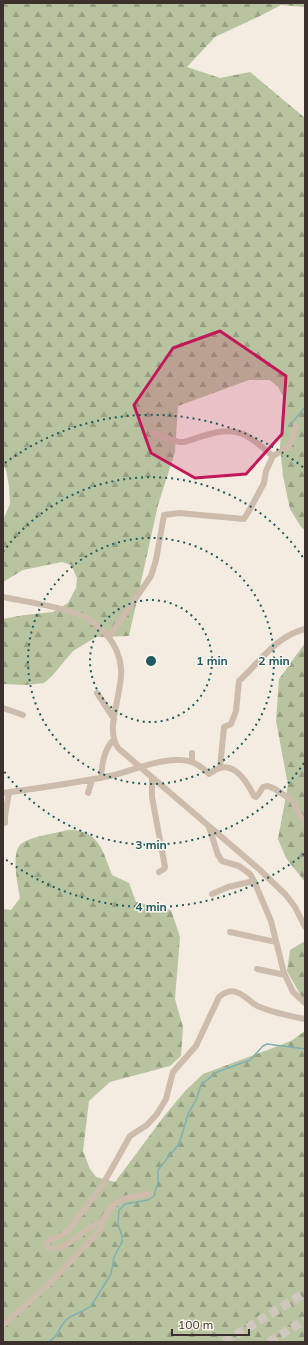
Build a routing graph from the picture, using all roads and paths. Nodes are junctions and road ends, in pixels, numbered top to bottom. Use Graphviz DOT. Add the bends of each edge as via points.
graph roads {
  1 [pos="296,426"];
  2 [pos="152,432"];
  3 [pos="272,456"];
  4 [pos="3,597"];
  5 [pos="305,629"];
  6 [pos="109,637"];
  7 [pos="99,698"];
  8 [pos="3,708"];
  9 [pos="23,715"];
  10 [pos="114,719"];
  11 [pos="114,739"];
  12 [pos="192,753"];
  13 [pos="192,762"];
  14 [pos="140,767"];
  15 [pos="220,768"];
  16 [pos="101,778"];
  17 [pos="152,778"];
  18 [pos="92,780"];
  19 [pos="6,792"];
  20 [pos="88,793"];
  21 [pos="305,822"];
  22 [pos="5,823"];
  23 [pos="209,827"];
  24 [pos="159,872"];
  25 [pos="254,881"];
  26 [pos="212,894"];
  27 [pos="305,927"];
  28 [pos="230,932"];
  29 [pos="276,942"];
  30 [pos="257,969"];
  31 [pos="285,975"];
  32 [pos="305,1003"];
  33 [pos="305,1019"];
  34 [pos="150,1194"];
  35 [pos="101,1224"];
  36 [pos="3,1325"];
  1 -- 3 [label="street" via="288,447"];
  2 -- 3 [label="street" via="179,442 226,431 238,433 245,435"];
  3 -- 6 [label="street" via="264,483 244,519 179,513 164,515 151,576"];
  4 -- 6 [label="street" via="81,615 95,623"];
  5 -- 15 [label="street" via="274,645 239,681 236,711 231,724 224,727"];
  6 -- 10 [label="street" via="121,669 120,686 114,699"];
  7 -- 10 [label="street"];
  8 -- 9 [label="street"];
  10 -- 11 [label="street"];
  11 -- 14 [label="street" via="118,748"];
  11 -- 16 [label="street" via="103,760"];
  12 -- 13 [label="street"];
  13 -- 14 [label="street" via="175,760"];
  13 -- 15 [label="street" via="209,774"];
  14 -- 16 [label="street"];
  14 -- 17 [label="street"];
  15 -- 21 [label="street" via="231,768 247,782 254,796 257,796 265,786 287,796 293,801"];
  16 -- 18 [label="street"];
  17 -- 23 [label="street"];
  17 -- 24 [label="street" via="152,797 165,867"];
  18 -- 19 [label="street"];
  18 -- 20 [label="street"];
  19 -- 22 [label="street"];
  23 -- 25 [label="street" via="222,861 239,866 250,874"];
  23 -- 27 [label="street" via="286,895"];
  25 -- 26 [label="street"];
  25 -- 29 [label="street" via="271,921"];
  28 -- 29 [label="street"];
  29 -- 31 [label="street"];
  30 -- 31 [label="street"];
  31 -- 32 [label="street" via="293,992"];
  33 -- 35 [label="street" via="258,1007 235,992 224,993 219,997 196,1046 173,1072 166,1099 159,1110 147,1124 130,1136 102,1186 66,1232 47,1242 48,1248 69,1243 95,1224"];
  34 -- 35 [label="street" via="124,1198 111,1207"];
  35 -- 36 [label="street" via="102,1228 96,1236 50,1283"];
}
